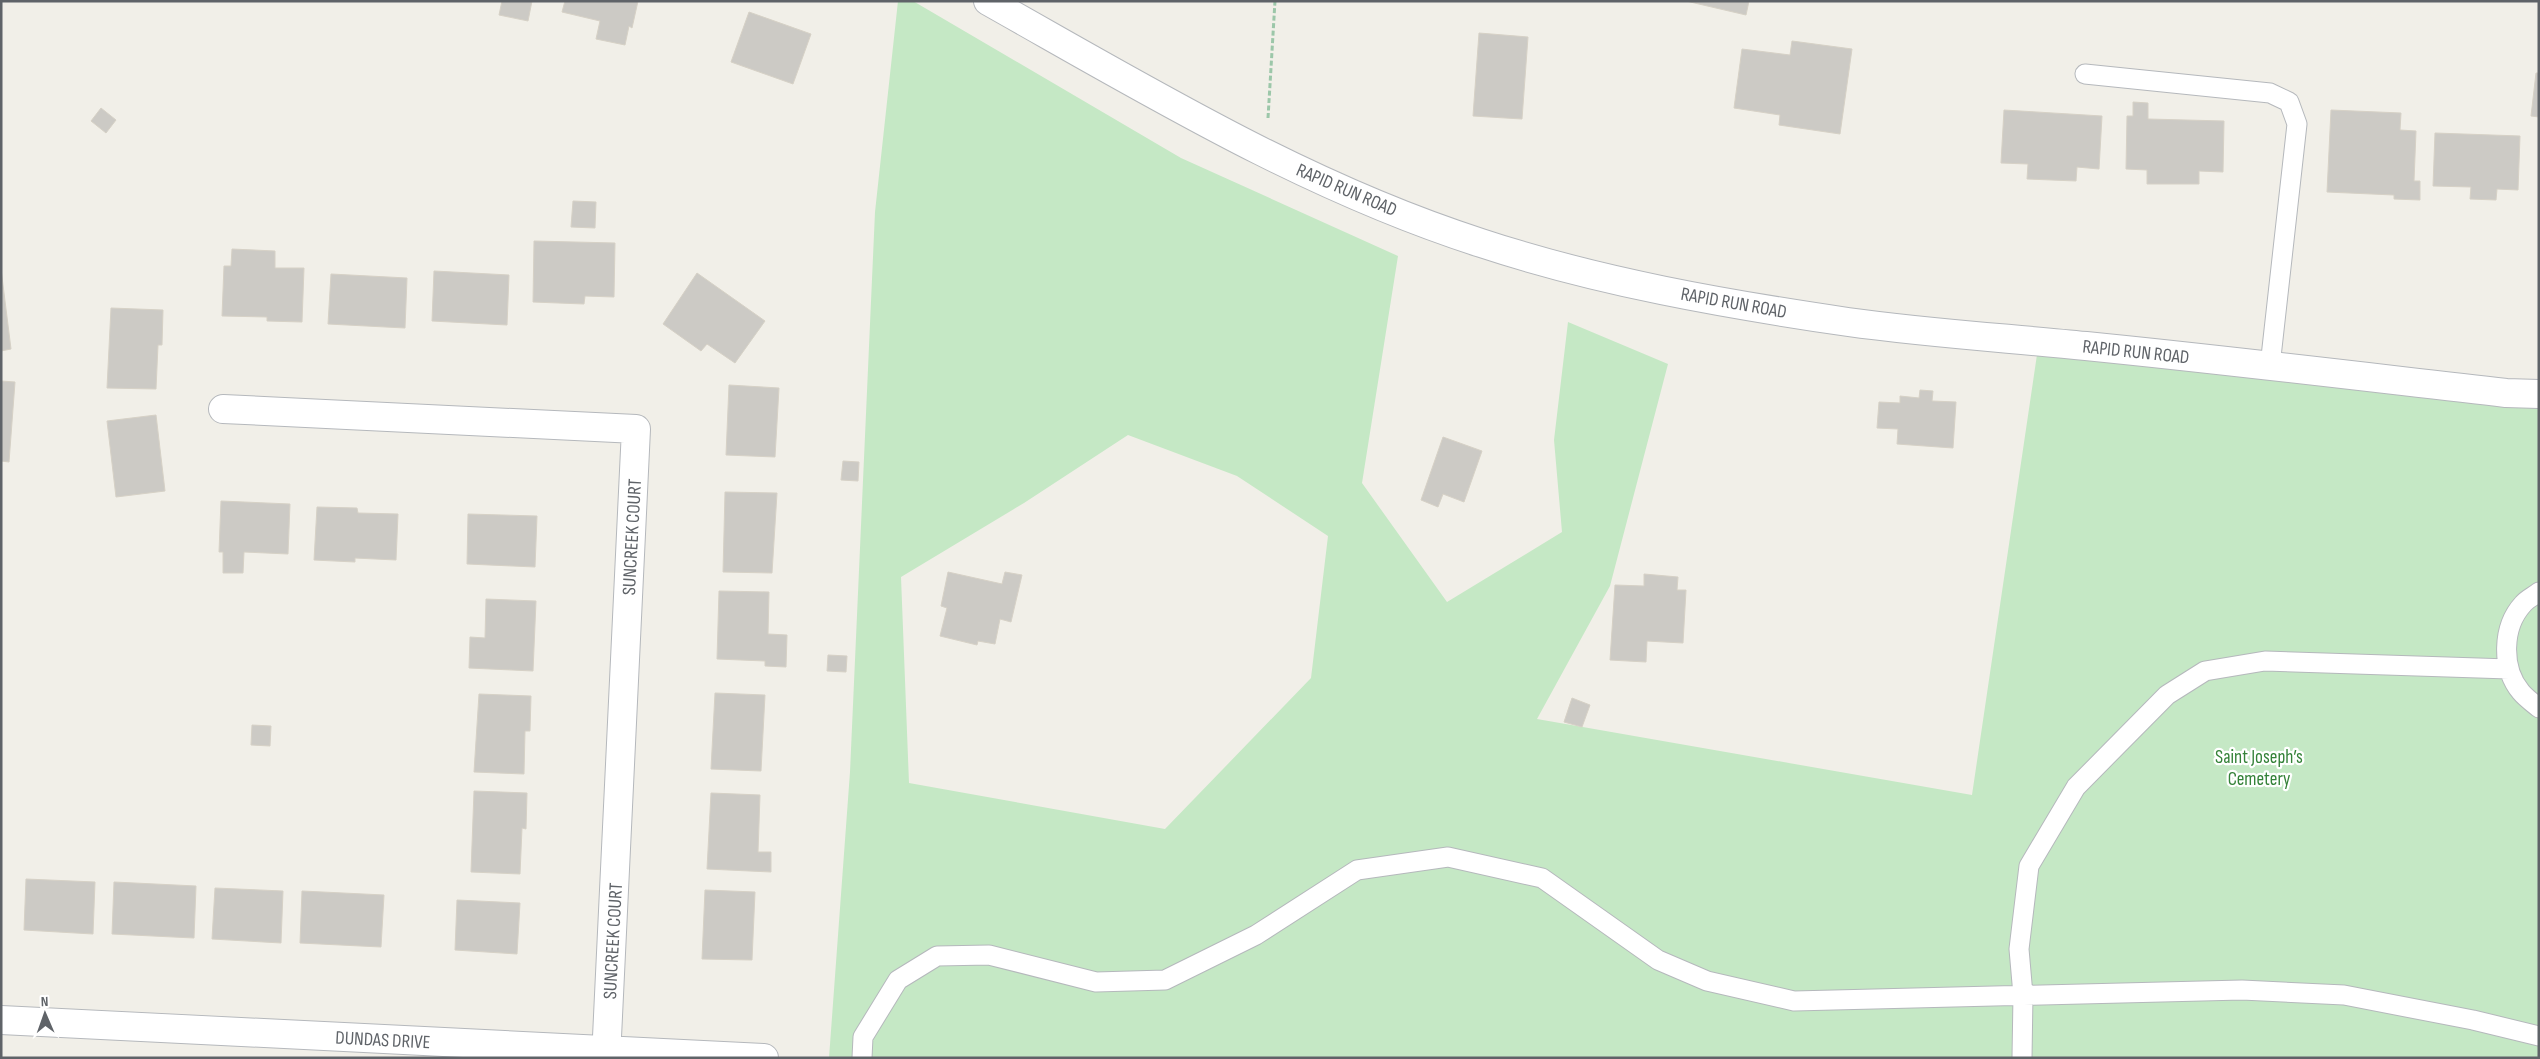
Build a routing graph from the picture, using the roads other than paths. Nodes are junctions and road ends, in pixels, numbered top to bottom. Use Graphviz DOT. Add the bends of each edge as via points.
graph roads {
  1 [pos="988,1"];
  2 [pos="2085,74"];
  3 [pos="2270,366"];
  4 [pos="2539,394"];
  5 [pos="223,409"];
  6 [pos="2539,592"];
  7 [pos="2510,670"];
  8 [pos="2539,708"];
  9 [pos="2023,995"];
  10 [pos="1,1020"];
  11 [pos="2539,1036"];
  12 [pos="606,1054"];
  13 [pos="764,1058"];
  14 [pos="862,1058"];
  15 [pos="2022,1058"];
  1 -- 3 [label="street, RAPID RUN ROAD" via="1208,125 1337,188 1480,243 1580,271 1714,300 1850,322"];
  2 -- 3 [label="lane" via="2270,93 2289,102 2297,124"];
  3 -- 4 [label="street, RAPID RUN ROAD"];
  5 -- 12 [label="street, SUNCREEK COURT" via="636,429"];
  6 -- 7 [label="lane" via="2523,604 2510,626 2506,651"];
  7 -- 8 [label="lane" via="2520,691"];
  7 -- 9 [label="lane" via="2265,661 2205,671 2167,695 2076,787 2029,866 2019,949"];
  9 -- 11 [label="lane" via="2242,990 2344,995"];
  9 -- 14 [label="lane" via="1794,1001 1707,981 1658,960 1542,878 1448,857 1357,870 1256,935 1165,980 1096,982 989,955 937,956 898,980 864,1037"];
  9 -- 15 [label="lane"];
  10 -- 12 [label="street, DUNDAS DRIVE"];
  12 -- 13 [label="street, DUNDAS DRIVE"];
}
